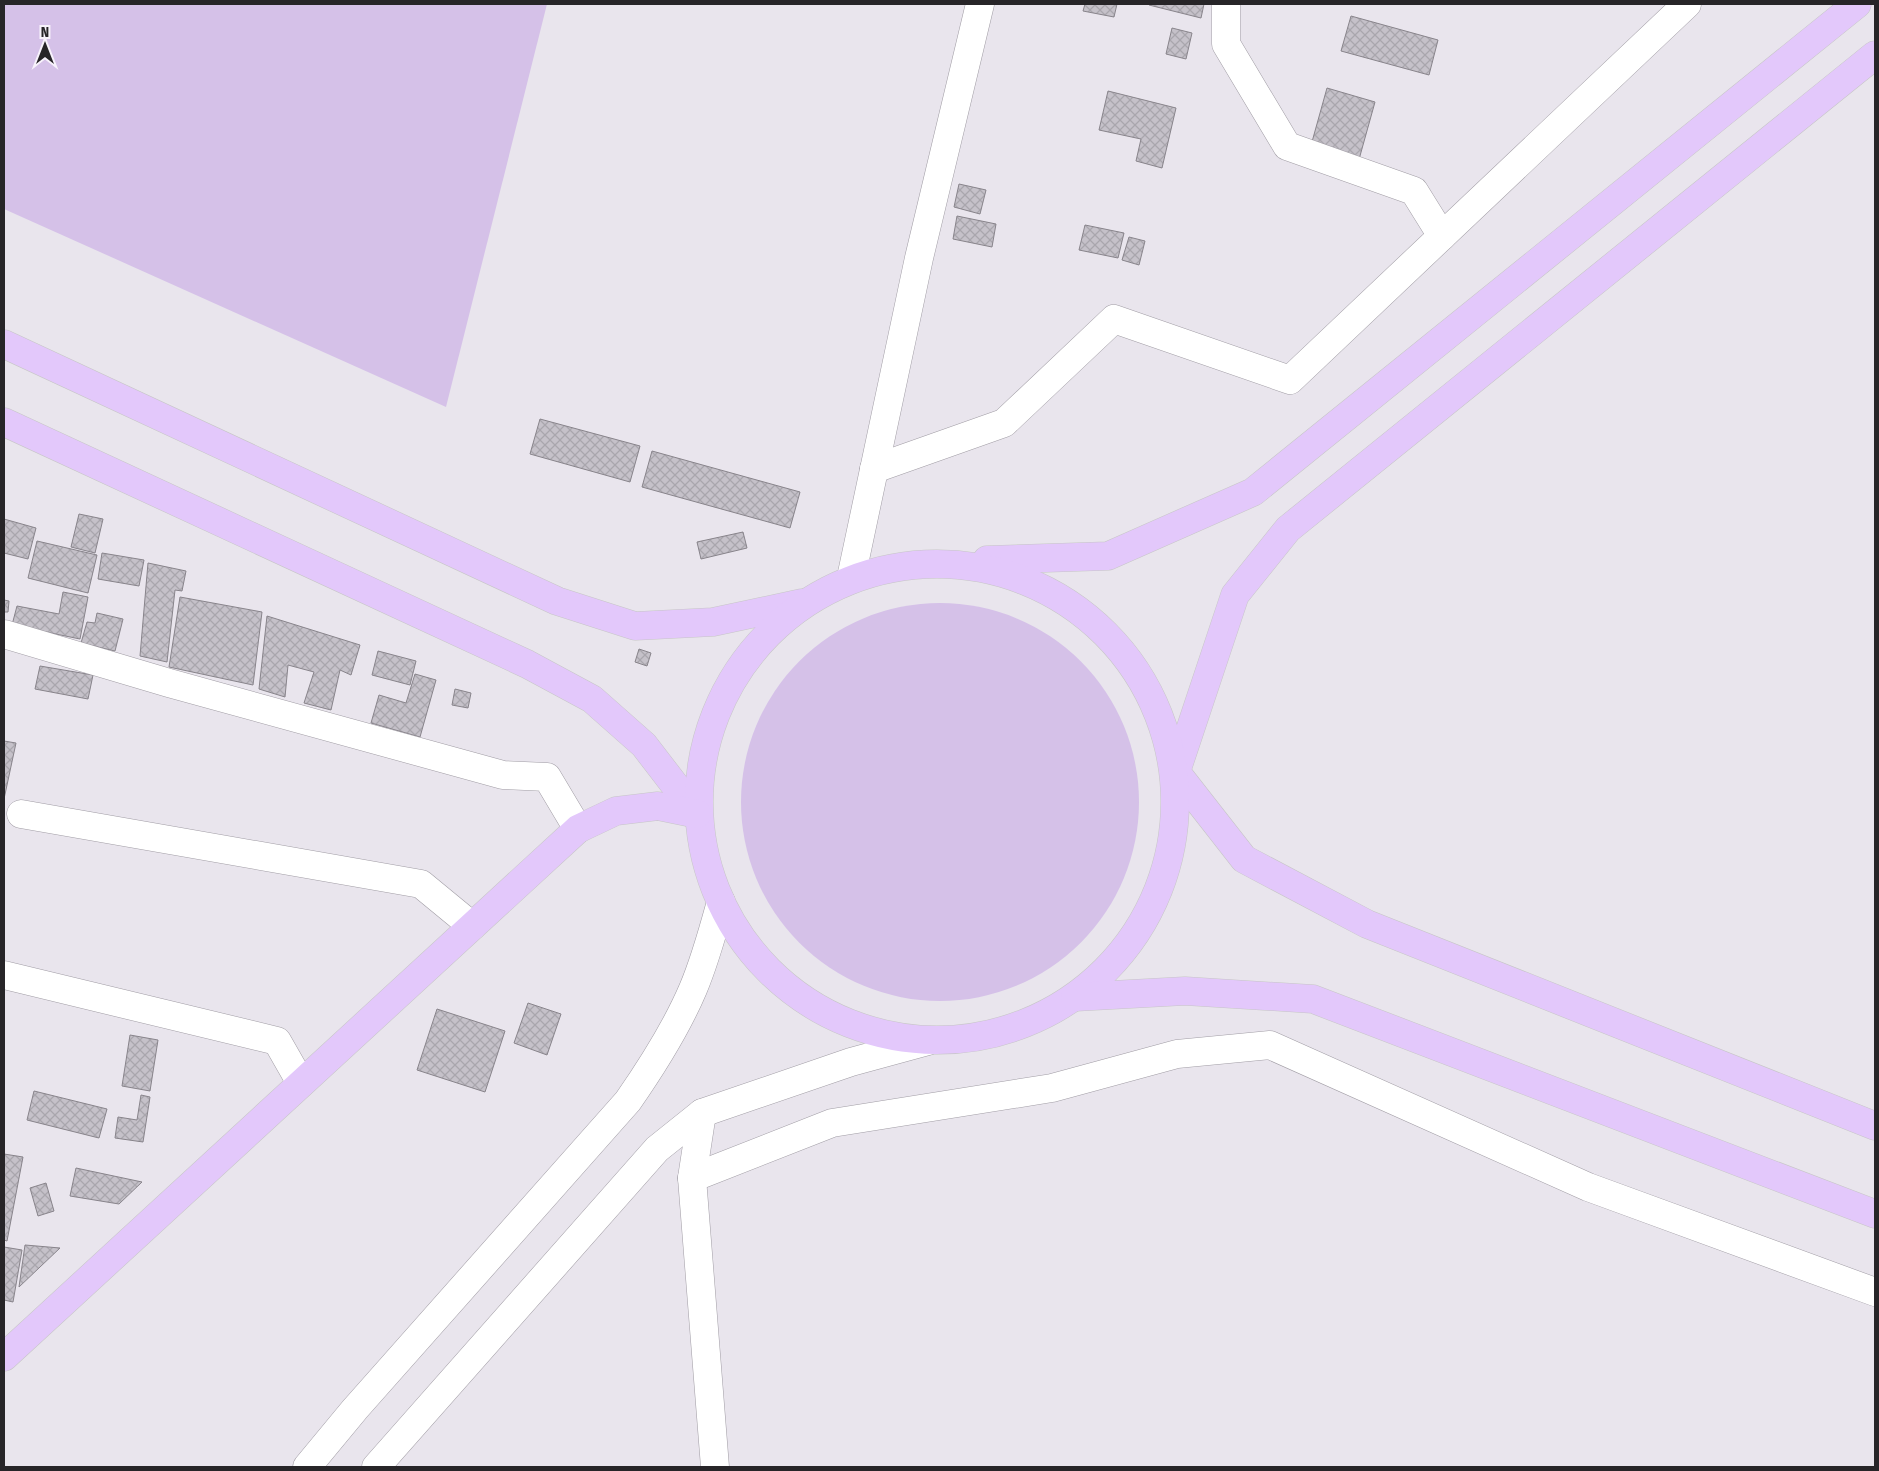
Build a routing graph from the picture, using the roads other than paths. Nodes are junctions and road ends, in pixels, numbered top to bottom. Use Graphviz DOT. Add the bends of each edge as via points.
graph roads {
  1 [pos="980,4"];
  2 [pos="1226,4"];
  3 [pos="1687,4"];
  4 [pos="1857,4"];
  5 [pos="1875,54"];
  6 [pos="1442,236"];
  7 [pos="4,344"];
  8 [pos="4,422"];
  9 [pos="874,470"];
  10 [pos="921,562"];
  11 [pos="851,578"];
  12 [pos="802,604"];
  13 [pos="4,634"];
  14 [pos="1176,772"];
  15 [pos="21,814"];
  16 [pos="697,814"];
  17 [pos="578,829"];
  18 [pos="721,902"];
  19 [pos="472,926"];
  20 [pos="4,975"];
  21 [pos="1076,997"];
  22 [pos="928,1041"];
  23 [pos="301,1083"];
  24 [pos="702,1113"];
  25 [pos="1875,1126"];
  26 [pos="692,1178"];
  27 [pos="1875,1214"];
  28 [pos="1875,1292"];
  29 [pos="4,1356"];
  30 [pos="307,1467"];
  31 [pos="376,1467"];
  32 [pos="715,1467"];
  1 -- 9 [label="street" via="919,258"];
  2 -- 6 [label="street" via="1226,44 1287,146 1414,191"];
  3 -- 6 [label="street"];
  4 -- 10 [label="main road" via="1253,492 1108,556"];
  5 -- 14 [label="main road" via="1288,529 1235,595"];
  6 -- 9 [label="street" via="1290,380 1114,319 1004,423"];
  7 -- 12 [label="main road" via="557,601 635,626 713,622"];
  8 -- 16 [label="main road" via="527,664 592,699 644,745"];
  9 -- 11 [label="street"];
  10 -- 11 [label="main road"];
  10 -- 14 [label="main road" via="1011,573 1091,616 1148,686"];
  11 -- 12 [label="main road"];
  12 -- 16 [label="main road" via="743,660 707,733"];
  13 -- 17 [label="street" via="169,684 503,775 547,778"];
  14 -- 21 [label="main road" via="1171,858 1144,919 1136,936"];
  14 -- 25 [label="main road" via="1244,858 1367,924"];
  15 -- 19 [label="street" via="421,884"];
  16 -- 17 [label="main road" via="658,806 616,811"];
  16 -- 18 [label="main road" via="710,878"];
  17 -- 19 [label="main road"];
  18 -- 22 [label="main road" via="739,937 784,985 851,1025"];
  18 -- 30 [label="street" via="709,946 674,1029 628,1101"];
  19 -- 23 [label="main road"];
  20 -- 23 [label="street" via="277,1041"];
  21 -- 22 [label="main road" via="1005,1032"];
  21 -- 27 [label="main road" via="1185,992 1313,999"];
  22 -- 24 [label="street" via="842,1065"];
  23 -- 29 [label="main road"];
  24 -- 26 [label="street"];
  24 -- 31 [label="street" via="657,1149"];
  26 -- 28 [label="street" via="832,1123 1052,1088 1178,1054 1270,1045 1588,1187"];
  26 -- 32 [label="street"];
}
